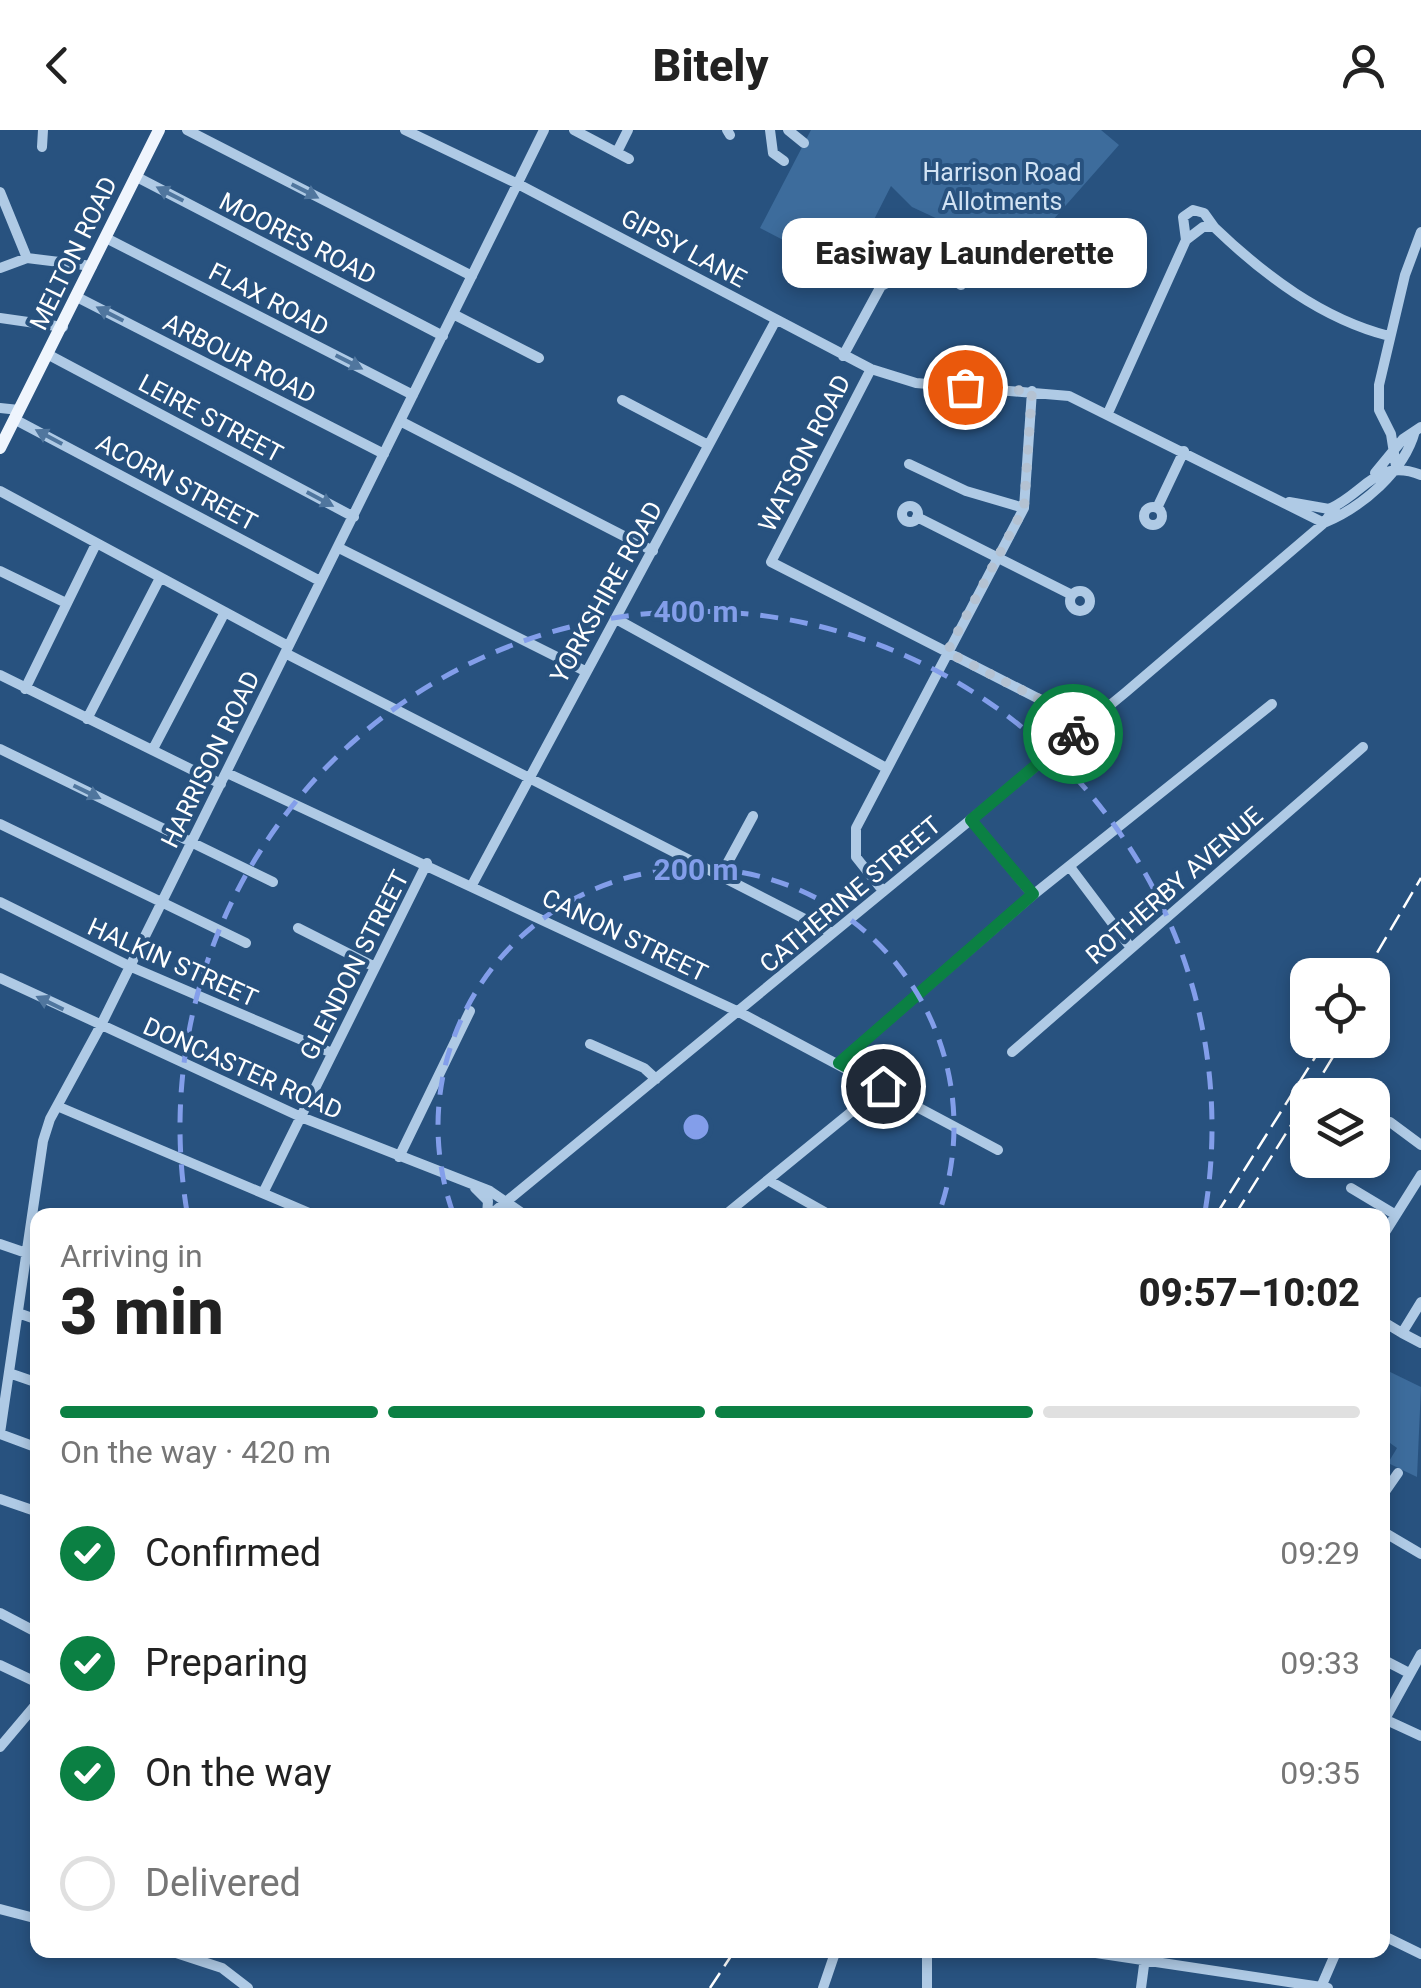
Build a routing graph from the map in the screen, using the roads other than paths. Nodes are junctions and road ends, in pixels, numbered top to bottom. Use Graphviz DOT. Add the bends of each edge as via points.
graph roads {
  1 [pos="43,130"];
  2 [pos="158,130"];
  3 [pos="187,130"];
  4 [pos="405,130"];
  5 [pos="544,130"];
  6 [pos="574,130"];
  7 [pos="628,130"];
  8 [pos="770,130"];
  9 [pos="788,130"];
  10 [pos="804,143"];
  11 [pos="42,148"];
  12 [pos="617,152"];
  13 [pos="630,159"];
  14 [pos="784,161"];
  15 [pos="135,176"];
  16 [pos="518,184"];
  17 [pos="0,192"];
  18 [pos="1214,227"];
  19 [pos="1421,232"];
  20 [pos="106,238"];
  21 [pos="1186,240"];
  22 [pos="27,258"];
  23 [pos="92,266"];
  24 [pos="0,268"];
  25 [pos="472,276"];
  26 [pos="961,286"];
  27 [pos="77,297"];
  28 [pos="453,314"];
  29 [pos="0,318"];
  30 [pos="776,320"];
  31 [pos="63,328"];
  32 [pos="443,336"];
  33 [pos="1389,336"];
  34 [pos="49,354"];
  35 [pos="844,356"];
  36 [pos="539,358"];
  37 [pos="870,369"];
  38 [pos="1032,391"];
  39 [pos="413,395"];
  40 [pos="622,400"];
  41 [pos="0,408"];
  42 [pos="17,414"];
  43 [pos="1108,414"];
  44 [pos="400,421"];
  45 [pos="1418,429"];
  46 [pos="1390,430"];
  47 [pos="708,445"];
  48 [pos="1410,446"];
  49 [pos="0,448"];
  50 [pos="1394,449"];
  51 [pos="1184,451"];
  52 [pos="384,454"];
  53 [pos="908,464"];
  54 [pos="1396,468"];
  55 [pos="1375,474"];
  56 [pos="1419,474"];
  57 [pos="0,491"];
  58 [pos="1279,499"];
  59 [pos="1336,506"];
  60 [pos="1024,508"];
  61 [pos="1157,508"];
  62 [pos="1297,510"];
  63 [pos="917,517"];
  64 [pos="354,518"];
  65 [pos="1324,523"];
  66 [pos="96,544"];
  67 [pos="1300,544"];
  68 [pos="339,548"];
  69 [pos="653,551"];
  70 [pos="994,558"];
  71 [pos="0,571"];
  72 [pos="160,578"];
  73 [pos="320,581"];
  74 [pos="1072,595"];
  75 [pos="66,602"];
  76 [pos="225,612"];
  77 [pos="618,620"];
  78 [pos="286,650"];
  79 [pos="947,652"];
  80 [pos="585,671"];
  81 [pos="0,675"];
  82 [pos="25,689"];
  83 [pos="1272,704"];
  84 [pos="87,719"];
  85 [pos="1086,723"];
  86 [pos="1364,747"];
  87 [pos="0,749"];
  88 [pos="153,749"];
  89 [pos="886,768"];
  90 [pos="226,773"];
  91 [pos="530,776"];
  92 [pos="221,784"];
  93 [pos="753,816"];
  94 [pos="971,820"];
  95 [pos="0,824"];
  96 [pos="192,843"];
  97 [pos="427,864"];
  98 [pos="1070,866"];
  99 [pos="721,875"];
  100 [pos="272,882"];
  101 [pos="472,884"];
  102 [pos="882,891"];
  103 [pos="1033,894"];
  104 [pos="160,901"];
  105 [pos="0,902"];
  106 [pos="298,928"];
  107 [pos="832,933"];
  108 [pos="246,943"];
  109 [pos="1131,948"];
  110 [pos="129,966"];
  111 [pos="374,967"];
  112 [pos="0,978"];
  113 [pos="470,1011"];
  114 [pos="738,1012"];
  115 [pos="100,1027"];
  116 [pos="590,1044"];
  117 [pos="1012,1052"];
  118 [pos="332,1054"];
  119 [pos="839,1063"];
  120 [pos="656,1079"];
  121 [pos="883,1086"];
  122 [pos="57,1106"];
  123 [pos="301,1117"];
  124 [pos="1390,1122"];
  125 [pos="1421,1145"];
  126 [pos="998,1150"];
  127 [pos="399,1157"];
  128 [pos="1421,1175"];
  129 [pos="768,1180"];
  130 [pos="474,1188"];
  131 [pos="1351,1188"];
  132 [pos="263,1193"];
  133 [pos="506,1202"];
  134 [pos="37,1208"];
  135 [pos="298,1208"];
  136 [pos="489,1208"];
  137 [pos="498,1208"];
  138 [pos="515,1208"];
  139 [pos="734,1208"];
  140 [pos="818,1208"];
  141 [pos="1383,1208"];
  142 [pos="1390,1212"];
  143 [pos="1396,1216"];
  144 [pos="1390,1225"];
  145 [pos="0,1244"];
  146 [pos="30,1254"];
  147 [pos="30,1263"];
  148 [pos="1421,1302"];
  149 [pos="18,1313"];
  150 [pos="30,1317"];
  151 [pos="1390,1326"];
  152 [pos="1402,1333"];
  153 [pos="1421,1343"];
  154 [pos="9,1373"];
  155 [pos="30,1380"];
  156 [pos="0,1434"];
  157 [pos="30,1445"];
  158 [pos="1398,1472"];
  159 [pos="1390,1484"];
  160 [pos="0,1499"];
  161 [pos="30,1509"];
  162 [pos="1390,1535"];
  163 [pos="1421,1554"];
  164 [pos="0,1613"];
  165 [pos="30,1628"];
  166 [pos="1421,1654"];
  167 [pos="1390,1663"];
  168 [pos="0,1665"];
  169 [pos="1409,1672"];
  170 [pos="30,1678"];
  171 [pos="1390,1708"];
  172 [pos="30,1711"];
  173 [pos="1390,1722"];
  174 [pos="1421,1736"];
  175 [pos="0,1747"];
  176 [pos="0,1909"];
  177 [pos="30,1917"];
  178 [pos="1390,1939"];
  179 [pos="1421,1954"];
  180 [pos="191,1958"];
  181 [pos="833,1958"];
  182 [pos="927,1958"];
  183 [pos="1145,1958"];
  184 [pos="1161,1958"];
  185 [pos="1334,1958"];
  186 [pos="1252,1975"];
  187 [pos="1323,1987"];
  188 [pos="248,1988"];
  189 [pos="823,1988"];
  190 [pos="928,1988"];
  191 [pos="1141,1988"];
  192 [pos="1250,1988"];
  1 -- 11 [label="street"];
  2 -- 15 [label="main road, MELTON ROAD"];
  3 -- 25 [label="street, one-way"];
  4 -- 16 [label="street, GIPSY LANE"];
  5 -- 16 [label="street, HARRISON ROAD"];
  6 -- 12 [label="street"];
  7 -- 12 [label="street"];
  8 -- 14 [label="street" via="772,152"];
  9 -- 10 [label="street"];
  12 -- 13 [label="street"];
  15 -- 20 [label="main road, MELTON ROAD"];
  32 -- 15 [label="street, MOORES ROAD, one-way"];
  16 -- 25 [label="street, HARRISON ROAD"];
  16 -- 30 [label="street, GIPSY LANE"];
  17 -- 22 [label="street"];
  18 -- 21 [label="street"];
  18 -- 21 [label="street" via="1193,210 1183,217"];
  18 -- 33 [label="street" via="1326,313"];
  19 -- 33 [label="street"];
  20 -- 23 [label="main road, MELTON ROAD"];
  20 -- 39 [label="street, FLAX ROAD, one-way"];
  21 -- 43 [label="street"];
  22 -- 23 [label="street"];
  22 -- 24 [label="street"];
  23 -- 27 [label="main road, MELTON ROAD"];
  25 -- 28 [label="street, HARRISON ROAD"];
  26 -- 35 [label="street" via="927,264 888,279"];
  27 -- 31 [label="main road, MELTON ROAD"];
  52 -- 27 [label="street, ARBOUR ROAD, one-way"];
  28 -- 32 [label="street, HARRISON ROAD"];
  28 -- 36 [label="street"];
  29 -- 31 [label="street"];
  30 -- 35 [label="street, GIPSY LANE"];
  30 -- 47 [label="street, YORKSHIRE ROAD"];
  31 -- 34 [label="main road, MELTON ROAD"];
  32 -- 39 [label="street, HARRISON ROAD"];
  33 -- 46 [label="street" via="1378,395"];
  34 -- 42 [label="main road, MELTON ROAD"];
  34 -- 64 [label="street, LEIRE STREET, one-way"];
  35 -- 37 [label="street, GIPSY LANE"];
  37 -- 38 [label="street, GIPSY LANE" via="916,383"];
  37 -- 79 [label="street, WATSON ROAD" via="771,562"];
  38 -- 43 [label="street, GIPSY LANE" via="1069,396"];
  38 -- 60 [label="street"];
  39 -- 44 [label="street, HARRISON ROAD"];
  40 -- 47 [label="street"];
  41 -- 42 [label="street"];
  42 -- 49 [label="main road, MELTON ROAD"];
  73 -- 42 [label="street, ACORN STREET, one-way"];
  43 -- 51 [label="street, GIPSY LANE"];
  44 -- 52 [label="street, HARRISON ROAD"];
  44 -- 69 [label="street"];
  45 -- 46 [label="street"];
  45 -- 48 [label="street"];
  45 -- 50 [label="street"];
  46 -- 50 [label="street"];
  47 -- 69 [label="street, YORKSHIRE ROAD"];
  48 -- 54 [label="street"];
  48 -- 56 [label="street"];
  50 -- 54 [label="street"];
  50 -- 55 [label="street"];
  51 -- 58 [label="street, GIPSY LANE"];
  51 -- 61 [label="street"];
  52 -- 64 [label="street, HARRISON ROAD"];
  53 -- 60 [label="street" via="966,492"];
  54 -- 55 [label="street"];
  54 -- 56 [label="street"];
  54 -- 65 [label="street" via="1346,514"];
  55 -- 59 [label="street"];
  57 -- 66 [label="street"];
  58 -- 59 [label="street, GIPSY LANE" via="1322,510"];
  58 -- 62 [label="street, GIPSY LANE"];
  59 -- 65 [label="street"];
  60 -- 70 [label="street"];
  62 -- 65 [label="street, GIPSY LANE"];
  62 -- 67 [label="street" via="1304,520"];
  63 -- 70 [label="street"];
  64 -- 68 [label="street, HARRISON ROAD"];
  65 -- 67 [label="street, CATHERINE STREET"];
  66 -- 72 [label="street"];
  66 -- 75 [label="street"];
  67 -- 85 [label="street, CATHERINE STREET"];
  68 -- 73 [label="street, HARRISON ROAD"];
  68 -- 80 [label="street"];
  69 -- 77 [label="street, YORKSHIRE ROAD"];
  70 -- 74 [label="street"];
  70 -- 79 [label="street"];
  71 -- 75 [label="street"];
  72 -- 76 [label="street"];
  72 -- 84 [label="street"];
  73 -- 78 [label="street, HARRISON ROAD"];
  75 -- 82 [label="street"];
  76 -- 78 [label="street"];
  76 -- 88 [label="street"];
  77 -- 80 [label="street, YORKSHIRE ROAD"];
  77 -- 89 [label="street"];
  78 -- 90 [label="street, HARRISON ROAD"];
  78 -- 91 [label="street"];
  79 -- 85 [label="street, WATSON ROAD"];
  79 -- 89 [label="street"];
  80 -- 91 [label="street, YORKSHIRE ROAD"];
  81 -- 82 [label="street"];
  82 -- 84 [label="street"];
  83 -- 98 [label="street"];
  84 -- 88 [label="street"];
  85 -- 94 [label="street, CATHERINE STREET"];
  86 -- 109 [label="street, ROTHERBY AVENUE"];
  87 -- 96 [label="street, one-way"];
  88 -- 92 [label="street"];
  89 -- 102 [label="street" via="853,838 860,866"];
  90 -- 92 [label="street, HARRISON ROAD"];
  90 -- 97 [label="street, CANON STREET"];
  91 -- 99 [label="street"];
  91 -- 101 [label="street, YORKSHIRE ROAD"];
  92 -- 96 [label="street, HARRISON ROAD"];
  93 -- 99 [label="street"];
  94 -- 102 [label="street, CATHERINE STREET"];
  94 -- 103 [label="street"];
  95 -- 104 [label="street"];
  96 -- 100 [label="street"];
  96 -- 104 [label="street, HARRISON ROAD"];
  97 -- 101 [label="street, CANON STREET"];
  97 -- 111 [label="street, GLENDON STREET"];
  98 -- 103 [label="street"];
  98 -- 109 [label="street"];
  99 -- 107 [label="street"];
  101 -- 114 [label="street, CANON STREET"];
  102 -- 107 [label="street, CATHERINE STREET"];
  103 -- 119 [label="street"];
  104 -- 108 [label="street"];
  104 -- 110 [label="street, HARRISON ROAD"];
  105 -- 110 [label="street, HALKIN STREET"];
  106 -- 111 [label="street"];
  107 -- 114 [label="street, CATHERINE STREET"];
  109 -- 117 [label="street, ROTHERBY AVENUE"];
  110 -- 115 [label="street, HARRISON ROAD"];
  110 -- 118 [label="street, HALKIN STREET"];
  111 -- 118 [label="street, GLENDON STREET"];
  115 -- 112 [label="street, DONCASTER ROAD, one-way"];
  113 -- 127 [label="street"];
  114 -- 119 [label="street, CANON STREET"];
  114 -- 120 [label="street, CATHERINE STREET"];
  115 -- 122 [label="street, HARRISON ROAD"];
  115 -- 123 [label="street, DONCASTER ROAD"];
  116 -- 120 [label="street"];
  118 -- 123 [label="street, GLENDON STREET"];
  119 -- 121 [label="street, CANON STREET"];
  120 -- 133 [label="street, CATHERINE STREET"];
  121 -- 126 [label="street, CANON STREET"];
  121 -- 129 [label="street"];
  122 -- 132 [label="street"];
  122 -- 134 [label="street, HARRISON ROAD" via="43,1142"];
  123 -- 127 [label="street, DONCASTER ROAD"];
  123 -- 132 [label="street, GLENDON STREET"];
  124 -- 125 [label="street"];
  127 -- 130 [label="street, DONCASTER ROAD"];
  128 -- 143 [label="street"];
  129 -- 139 [label="street"];
  129 -- 140 [label="street"];
  130 -- 133 [label="street, DONCASTER ROAD"];
  130 -- 136 [label="street"];
  131 -- 141 [label="street"];
  132 -- 135 [label="street"];
  133 -- 137 [label="street, CATHERINE STREET"];
  133 -- 138 [label="street, DONCASTER ROAD"];
  142 -- 143 [label="street"];
  143 -- 144 [label="street"];
  145 -- 146 [label="street"];
  147 -- 149 [label="street, HARRISON ROAD"];
  148 -- 152 [label="street"];
  149 -- 150 [label="street"];
  149 -- 154 [label="street, HARRISON ROAD"];
  151 -- 152 [label="street"];
  152 -- 153 [label="street"];
  154 -- 155 [label="street"];
  154 -- 156 [label="street, HARRISON ROAD"];
  156 -- 157 [label="street"];
  158 -- 159 [label="street"];
  160 -- 161 [label="street"];
  162 -- 163 [label="street"];
  164 -- 165 [label="street"];
  166 -- 169 [label="street"];
  167 -- 169 [label="street"];
  168 -- 170 [label="street"];
  169 -- 171 [label="street"];
  172 -- 175 [label="street"];
  173 -- 174 [label="street"];
  176 -- 177 [label="street"];
  178 -- 179 [label="street"];
  180 -- 188 [label="street" via="222,1968"];
  181 -- 189 [label="street"];
  182 -- 190 [label="street"];
  183 -- 191 [label="street"];
  184 -- 186 [label="street"];
  185 -- 187 [label="street"];
  186 -- 187 [label="street"];
  186 -- 192 [label="street"];
}
